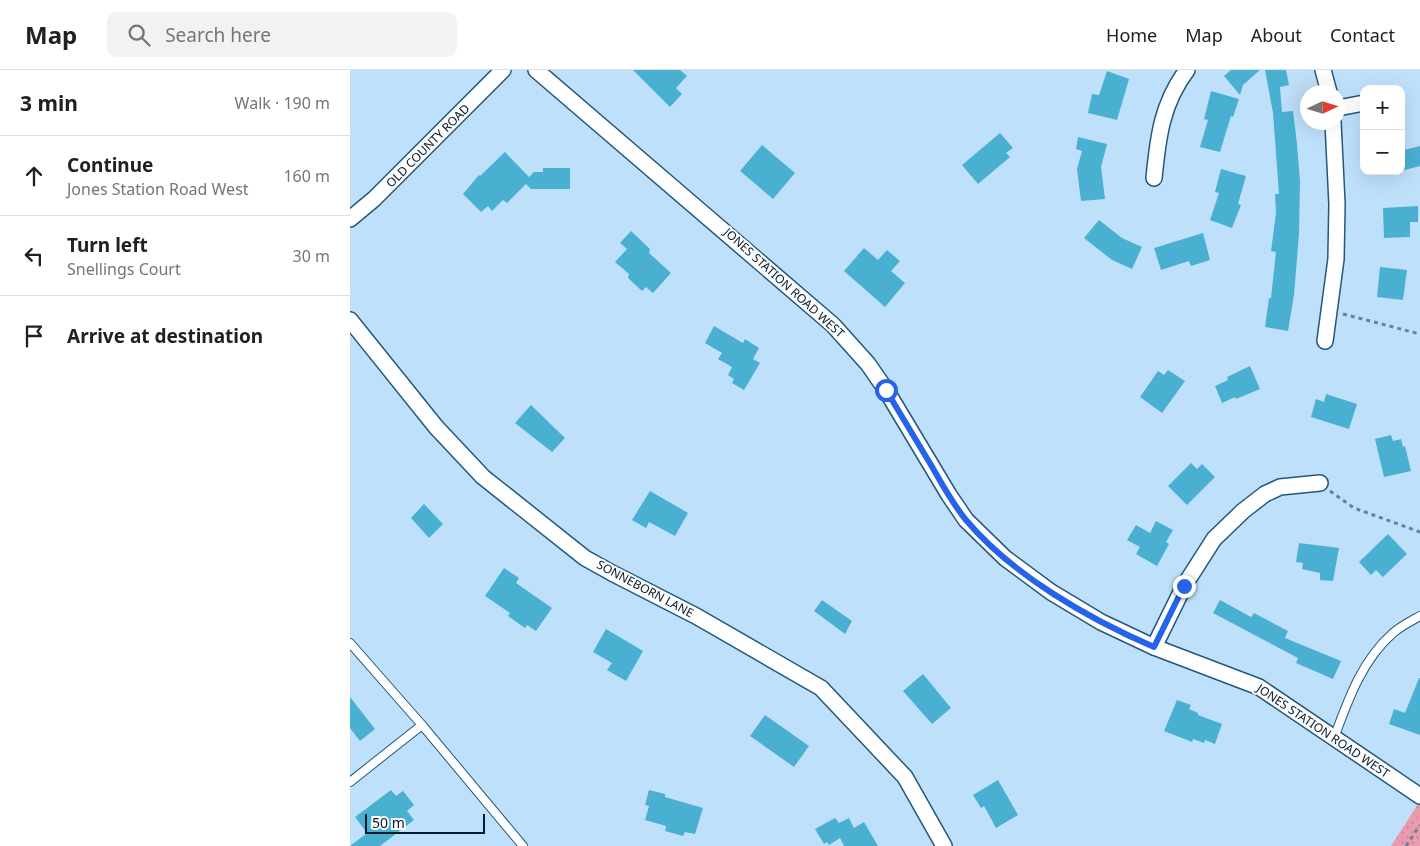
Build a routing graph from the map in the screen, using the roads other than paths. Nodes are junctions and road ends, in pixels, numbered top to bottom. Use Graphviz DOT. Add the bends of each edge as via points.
graph roads {
  1 [pos="503,70"];
  2 [pos="536,70"];
  3 [pos="1187,70"];
  4 [pos="1323,70"];
  5 [pos="1327,85"];
  6 [pos="1360,104"];
  7 [pos="1345,107"];
  8 [pos="1333,130"];
  9 [pos="1154,178"];
  10 [pos="350,220"];
  11 [pos="350,320"];
  12 [pos="1326,341"];
  13 [pos="1320,483"];
  14 [pos="1420,616"];
  15 [pos="350,643"];
  16 [pos="1154,647"];
  17 [pos="422,726"];
  18 [pos="1334,738"];
  19 [pos="350,782"];
  20 [pos="1420,796"];
  21 [pos="523,846"];
  22 [pos="944,846"];
  1 -- 10 [label="street, OLD COUNTY ROAD"];
  2 -- 16 [label="street, JONES STATION ROAD WEST" via="833,324 868,364 948,495 987,542 1051,592 1101,622"];
  3 -- 9 [label="street" via="1162,119"];
  4 -- 5 [label="street"];
  6 -- 7 [label="street"];
  8 -- 12 [label="street" via="1338,204 1336,259"];
  11 -- 22 [label="street, SONNEBORN LANE" via="436,427 483,477 578,552 612,574 696,616 821,688 905,777"];
  13 -- 16 [label="street" via="1280,487 1266,494 1214,539 1184,586"];
  14 -- 18 [label="lane" via="1394,631 1378,648 1353,689"];
  15 -- 17 [label="lane"];
  16 -- 18 [label="street, JONES STATION ROAD WEST" via="1259,687"];
  17 -- 19 [label="lane"];
  17 -- 21 [label="lane"];
  18 -- 20 [label="street, JONES STATION ROAD WEST"];
}
